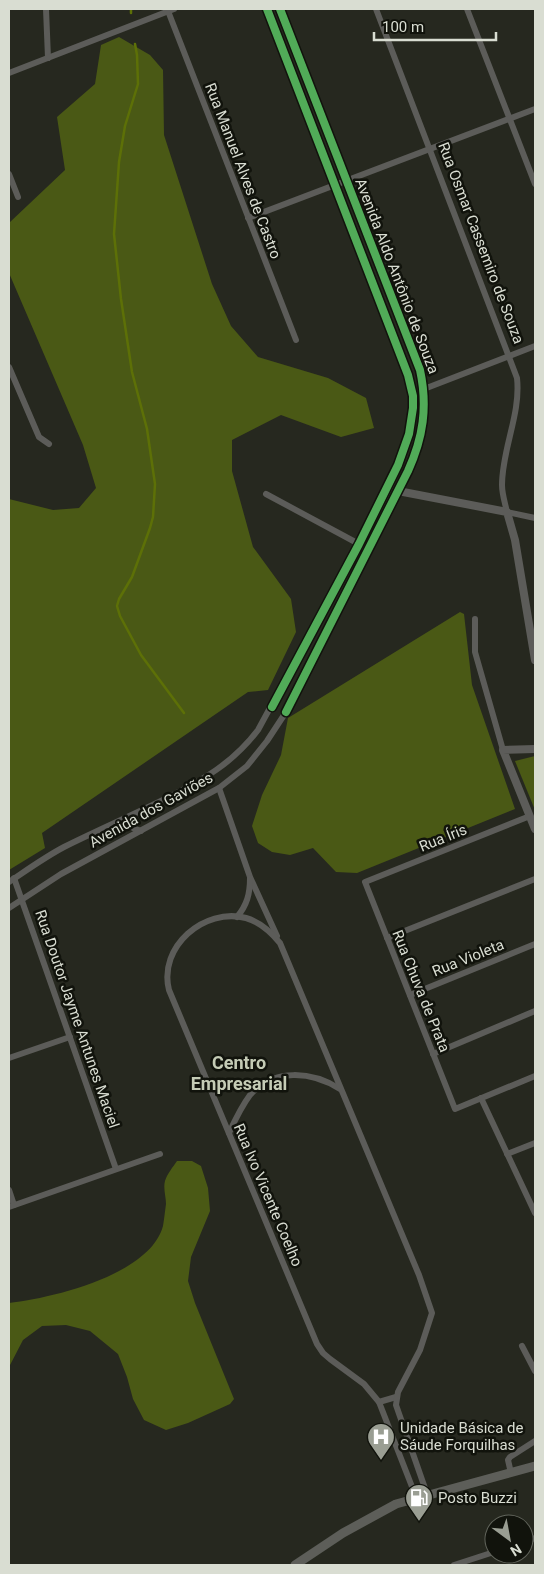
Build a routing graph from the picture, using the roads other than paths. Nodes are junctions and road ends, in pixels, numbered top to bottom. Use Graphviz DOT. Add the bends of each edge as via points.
graph roads {
  1 [pos="46,9"];
  2 [pos="267,9"];
  3 [pos="280,9"];
  4 [pos="376,9"];
  5 [pos="467,9"];
  6 [pos="171,10"];
  7 [pos="48,58"];
  8 [pos="9,73"];
  9 [pos="535,109"];
  10 [pos="510,119"];
  11 [pos="430,149"];
  12 [pos="9,174"];
  13 [pos="346,180"];
  14 [pos="535,184"];
  15 [pos="334,185"];
  16 [pos="18,197"];
  17 [pos="248,218"];
  18 [pos="296,340"];
  19 [pos="535,346"];
  20 [pos="509,356"];
  21 [pos="9,367"];
  22 [pos="424,389"];
  23 [pos="49,444"];
  24 [pos="398,491"];
  25 [pos="266,494"];
  26 [pos="507,512"];
  27 [pos="535,518"];
  28 [pos="359,544"];
  29 [pos="368,549"];
  30 [pos="475,619"];
  31 [pos="535,660"];
  32 [pos="272,706"];
  33 [pos="286,712"];
  34 [pos="249,743"];
  35 [pos="535,749"];
  36 [pos="503,750"];
  37 [pos="260,751"];
  38 [pos="219,788"];
  39 [pos="134,815"];
  40 [pos="530,816"];
  41 [pos="535,829"];
  42 [pos="141,831"];
  43 [pos="250,877"];
  44 [pos="535,879"];
  45 [pos="11,880"];
  46 [pos="364,882"];
  47 [pos="22,900"];
  48 [pos="9,908"];
  49 [pos="237,917"];
  50 [pos="387,938"];
  51 [pos="280,943"];
  52 [pos="535,944"];
  53 [pos="410,996"];
  54 [pos="535,1011"];
  55 [pos="70,1037"];
  56 [pos="433,1054"];
  57 [pos="9,1058"];
  58 [pos="535,1076"];
  59 [pos="341,1090"];
  60 [pos="481,1098"];
  61 [pos="229,1133"];
  62 [pos="535,1144"];
  63 [pos="160,1154"];
  64 [pos="507,1154"];
  65 [pos="116,1169"];
  66 [pos="9,1190"];
  67 [pos="11,1206"];
  68 [pos="535,1211"];
  69 [pos="522,1346"];
  70 [pos="535,1371"];
  71 [pos="396,1397"];
  72 [pos="379,1402"];
  73 [pos="535,1441"];
  74 [pos="535,1466"];
  75 [pos="511,1473"];
  76 [pos="427,1494"];
  77 [pos="416,1497"];
  78 [pos="484,1555"];
  79 [pos="295,1565"];
  80 [pos="454,1565"];
  1 -- 7 [label="street"];
  2 -- 15 [label="street, Avenida Aldo Antônio de Souza"];
  3 -- 13 [label="street, Avenida Aldo Antônio de Souza"];
  4 -- 11 [label="street, Rua Osmar Cassemiro de Souza"];
  5 -- 10 [label="street"];
  6 -- 7 [label="street"];
  6 -- 17 [label="street, Rua Manuel Alves de Castro"];
  7 -- 8 [label="street"];
  9 -- 10 [label="street"];
  10 -- 11 [label="street"];
  10 -- 14 [label="street"];
  11 -- 13 [label="street"];
  11 -- 20 [label="street, Rua Osmar Cassemiro de Souza"];
  12 -- 16 [label="street"];
  13 -- 15 [label="street"];
  13 -- 22 [label="street, Avenida Aldo Antônio de Souza" via="420,370"];
  15 -- 17 [label="street"];
  15 -- 28 [label="street, Avenida Aldo Antônio de Souza" via="408,375 413,396 412,420 398,465"];
  17 -- 18 [label="street, Rua Manuel Alves de Castro"];
  19 -- 20 [label="street"];
  20 -- 22 [label="street"];
  20 -- 26 [label="street, Rua Osmar Cassemiro de Souza" via="518,387 503,470 502,487"];
  21 -- 23 [label="street" via="39,437"];
  22 -- 24 [label="street, Avenida Aldo Antônio de Souza" via="421,438"];
  24 -- 26 [label="street"];
  24 -- 29 [label="street, Avenida Aldo Antônio de Souza"];
  25 -- 28 [label="street"];
  26 -- 27 [label="street"];
  26 -- 31 [label="street, Rua Osmar Cassemiro de Souza" via="515,540"];
  28 -- 29 [label="street"];
  28 -- 32 [label="street, Avenida Aldo Antônio de Souza"];
  29 -- 33 [label="street, Avenida Aldo Antônio de Souza"];
  30 -- 36 [label="street" via="475,652"];
  32 -- 34 [label="street, Avenida dos Gaviões"];
  33 -- 37 [label="street, Avenida dos Gaviões"];
  34 -- 37 [label="street" via="257,744"];
  34 -- 39 [label="street, Avenida dos Gaviões" via="218,770"];
  35 -- 36 [label="street"];
  36 -- 40 [label="street"];
  37 -- 38 [label="street, Avenida dos Gaviões"];
  38 -- 42 [label="street, Avenida dos Gaviões"];
  38 -- 43 [label="street, Rua Ivo Vicente Coelho"];
  39 -- 42 [label="street" via="133,828"];
  39 -- 45 [label="street, Avenida dos Gaviões" via="53,853"];
  40 -- 41 [label="street"];
  40 -- 46 [label="street, Rua Íris"];
  42 -- 47 [label="street, Avenida dos Gaviões" via="61,874"];
  43 -- 49 [label="street, Rua Ivo Vicente Coelho" via="246,905"];
  43 -- 51 [label="street, Rua Ivo Vicente Coelho"];
  44 -- 50 [label="street"];
  45 -- 47 [label="street, Rua Doutor Jayme Antunes Maciel"];
  46 -- 50 [label="street, Rua Chuva de Prata"];
  47 -- 48 [label="street, Avenida dos Gaviões"];
  47 -- 55 [label="street, Rua Doutor Jayme Antunes Maciel"];
  49 -- 51 [label="street, Rua Ivo Vicente Coelho" via="256,922"];
  49 -- 61 [label="street, Rua Ivo Vicente Coelho" via="207,922 187,934 173,952 167,972 175,1004"];
  50 -- 53 [label="street, Rua Chuva de Prata"];
  51 -- 59 [label="street, Rua Ivo Vicente Coelho"];
  52 -- 53 [label="street, Rua Violeta"];
  53 -- 56 [label="street, Rua Chuva de Prata"];
  54 -- 56 [label="street"];
  55 -- 57 [label="street"];
  55 -- 65 [label="street, Rua Doutor Jayme Antunes Maciel"];
  56 -- 60 [label="street, Rua Chuva de Prata" via="455,1109"];
  58 -- 60 [label="street"];
  59 -- 61 [label="street" via="312,1077 286,1075 274,1078 250,1096"];
  59 -- 71 [label="street, Rua Ivo Vicente Coelho" via="432,1313 420,1350"];
  60 -- 64 [label="street"];
  61 -- 72 [label="street, Rua Ivo Vicente Coelho" via="317,1344 330,1359 364,1384"];
  62 -- 64 [label="street"];
  63 -- 65 [label="street"];
  64 -- 68 [label="street"];
  65 -- 67 [label="street"];
  66 -- 67 [label="street"];
  69 -- 70 [label="street"];
  71 -- 72 [label="street"];
  71 -- 76 [label="street" via="400,1418"];
  72 -- 77 [label="street, Rua Ivo Vicente Coelho"];
  73 -- 75 [label="street" via="510,1457"];
  74 -- 75 [label="main road"];
  75 -- 76 [label="main road"];
  76 -- 77 [label="main road"];
  77 -- 79 [label="main road" via="380,1512"];
  78 -- 80 [label="street"];
}
